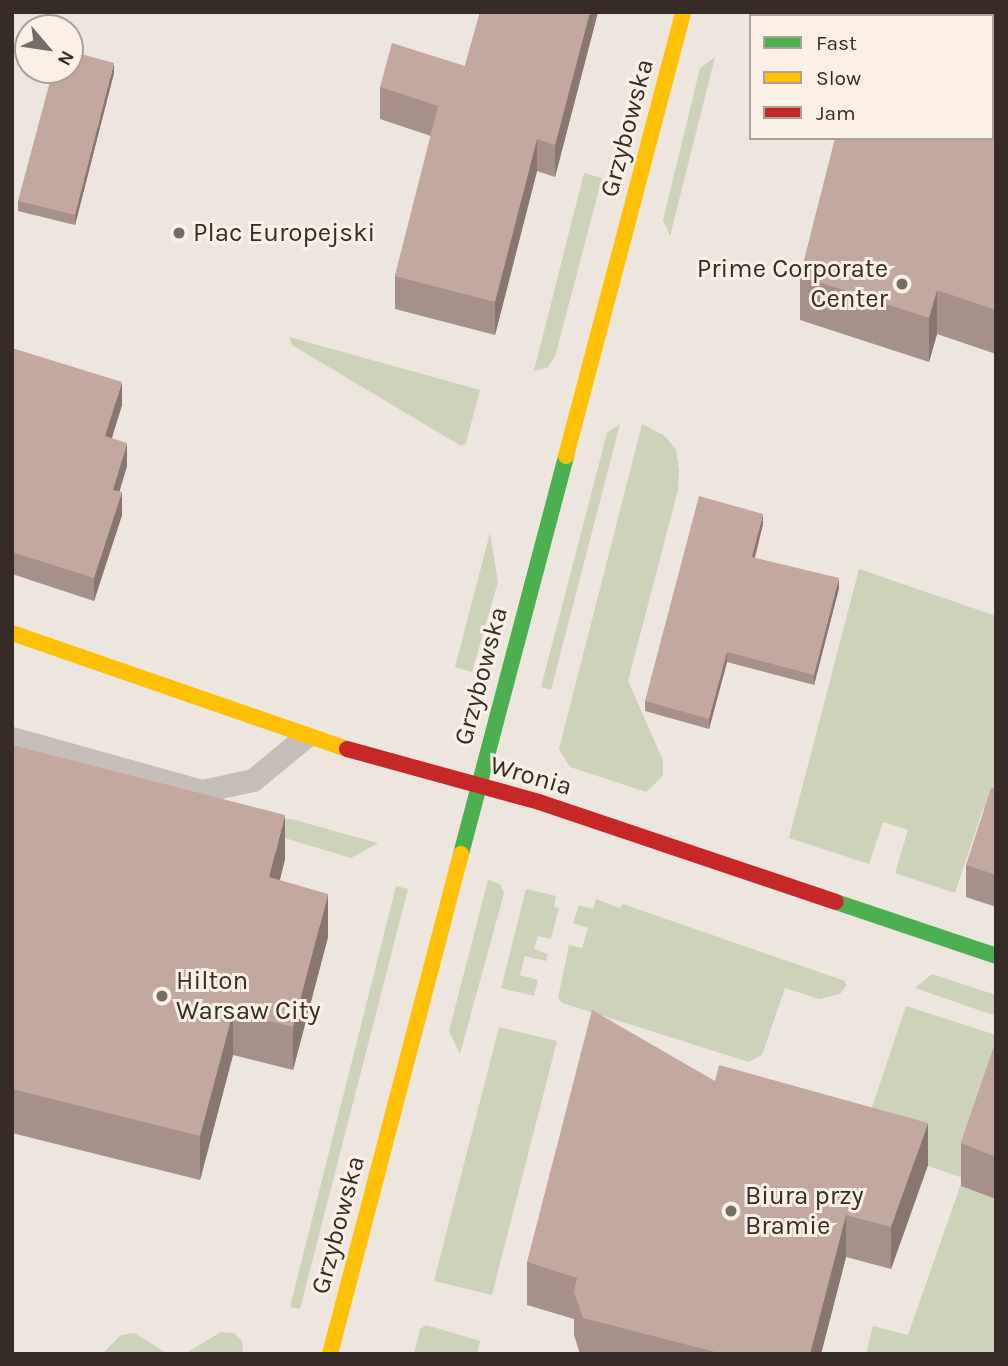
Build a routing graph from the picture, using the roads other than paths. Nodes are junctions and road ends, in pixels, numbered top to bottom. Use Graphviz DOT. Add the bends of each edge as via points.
graph roads {
  1 [pos="683,12"];
  2 [pos="12,633"];
  3 [pos="305,737"];
  4 [pos="12,738"];
  5 [pos="477,785"];
  6 [pos="996,956"];
  7 [pos="330,1354"];
  1 -- 5 [label="street, Grzybowska"];
  2 -- 3 [label="street, Wronia"];
  3 -- 4 [label="lane" via="253,780 202,791"];
  3 -- 5 [label="street, Wronia"];
  5 -- 6 [label="street, Wronia"];
  5 -- 7 [label="street, Grzybowska"];
}
